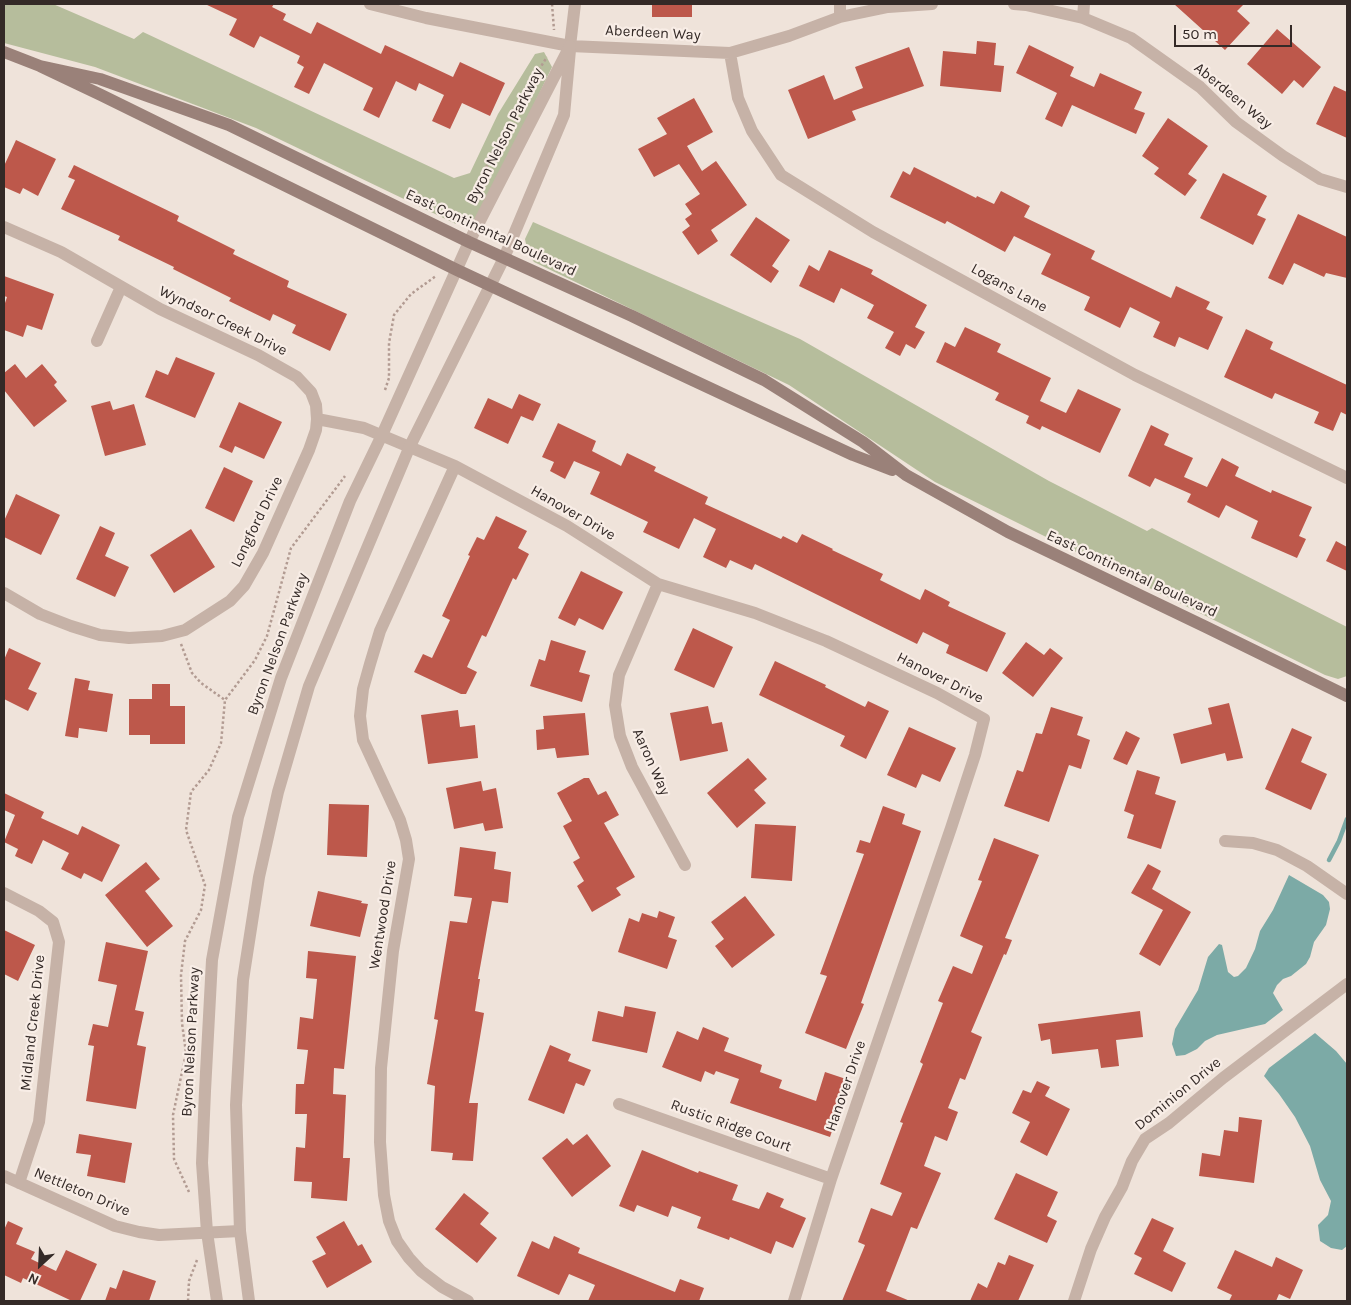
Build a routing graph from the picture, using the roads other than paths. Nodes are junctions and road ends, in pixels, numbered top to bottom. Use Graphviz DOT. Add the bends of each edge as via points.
graph roads {
  1 [pos="370,4"];
  2 [pos="575,4"];
  3 [pos="840,4"];
  4 [pos="932,4"];
  5 [pos="1014,4"];
  6 [pos="1084,4"];
  7 [pos="840,17"];
  8 [pos="1083,18"];
  9 [pos="570,46"];
  10 [pos="4,52"];
  11 [pos="730,53"];
  12 [pos="40,66"];
  13 [pos="1347,187"];
  14 [pos="4,227"];
  15 [pos="469,242"];
  16 [pos="504,258"];
  17 [pos="457,270"];
  18 [pos="491,286"];
  19 [pos="121,287"];
  20 [pos="97,342"];
  21 [pos="317,419"];
  22 [pos="382,435"];
  23 [pos="410,446"];
  24 [pos="455,466"];
  25 [pos="906,476"];
  26 [pos="1347,478"];
  27 [pos="658,584"];
  28 [pos="4,593"];
  29 [pos="1347,696"];
  30 [pos="1226,841"];
  31 [pos="685,865"];
  32 [pos="4,893"];
  33 [pos="1347,894"];
  34 [pos="1347,984"];
  35 [pos="619,1104"];
  36 [pos="4,1176"];
  37 [pos="832,1180"];
  38 [pos="19,1183"];
  39 [pos="240,1231"];
  40 [pos="207,1232"];
  41 [pos="1077,1300"];
  42 [pos="218,1301"];
  43 [pos="248,1301"];
  44 [pos="468,1301"];
  45 [pos="794,1301"];
  1 -- 9 [label="street, Aberdeen Way"];
  2 -- 9 [label="street, Byron Nelson Parkway"];
  3 -- 7 [label="street"];
  4 -- 7 [label="street, Aberdeen Way" via="888,7"];
  5 -- 8 [label="street, Aberdeen Way"];
  6 -- 8 [label="street"];
  7 -- 11 [label="street, Aberdeen Way"];
  8 -- 13 [label="street, Aberdeen Way" via="1131,38 1200,87 1236,122 1283,156 1320,179"];
  9 -- 11 [label="street, Aberdeen Way"];
  9 -- 15 [label="street, Byron Nelson Parkway"];
  9 -- 16 [label="street, Byron Nelson Parkway" via="564,115"];
  10 -- 12 [label="main road, East Continental Boulevard"];
  11 -- 26 [label="street, Logans Lane" via="738,98 752,131 781,175 874,232 1135,375"];
  12 -- 15 [label="main road, East Continental Boulevard" via="100,79 229,125"];
  12 -- 17 [label="main road, East Continental Boulevard"];
  14 -- 19 [label="street, Wyndsor Creek Drive" via="60,252"];
  15 -- 16 [label="main road, East Continental Boulevard"];
  15 -- 17 [label="street, Byron Nelson Parkway"];
  16 -- 18 [label="street, Byron Nelson Parkway"];
  16 -- 25 [label="main road, East Continental Boulevard" via="764,380 863,442"];
  17 -- 18 [label="main road, East Continental Boulevard"];
  17 -- 22 [label="street, Byron Nelson Parkway"];
  18 -- 23 [label="street, Byron Nelson Parkway"];
  18 -- 25 [label="main road, East Continental Boulevard" via="853,455"];
  19 -- 20 [label="street"];
  19 -- 21 [label="street, Wyndsor Creek Drive" via="297,377 312,392"];
  21 -- 22 [label="street"];
  21 -- 28 [label="street, Longford Drive" via="306,459 263,553 244,586 230,601 185,630 162,636 129,638 100,635 40,614"];
  22 -- 23 [label="street"];
  22 -- 40 [label="street, Byron Nelson Parkway" via="350,501 281,678 238,817 212,960 202,1163"];
  23 -- 24 [label="street, Hanover Drive"];
  23 -- 39 [label="street, Byron Nelson Parkway" via="309,686 278,792 259,877 244,980 237,1096"];
  24 -- 27 [label="street, Hanover Drive" via="567,526"];
  24 -- 44 [label="street, Wentwood Drive" via="380,631 363,689 360,716 362,740 400,820 409,859 393,951 380,1068 384,1195 397,1241 409,1258 421,1271"];
  25 -- 29 [label="main road, East Continental Boulevard" via="1008,532"];
  27 -- 31 [label="street, Aaron Way" via="618,675 615,705 620,736 632,767"];
  27 -- 37 [label="street, Hanover Drive" via="755,613 826,641 937,693 984,719 951,828"];
  30 -- 33 [label="street" via="1253,843 1277,850"];
  32 -- 38 [label="street, Midland Creek Drive" via="53,922 59,942 39,1122"];
  34 -- 41 [label="street, Dominion Drive" via="1144,1139 1098,1233"];
  35 -- 37 [label="street, Rustic Ridge Court"];
  36 -- 38 [label="street, Nettleton Drive"];
  37 -- 45 [label="street, Hanover Drive"];
  38 -- 40 [label="street, Nettleton Drive" via="115,1226 158,1234"];
  39 -- 40 [label="street, Nettleton Drive"];
  39 -- 43 [label="street, Byron Nelson Parkway"];
  40 -- 42 [label="street, Byron Nelson Parkway"];
}
